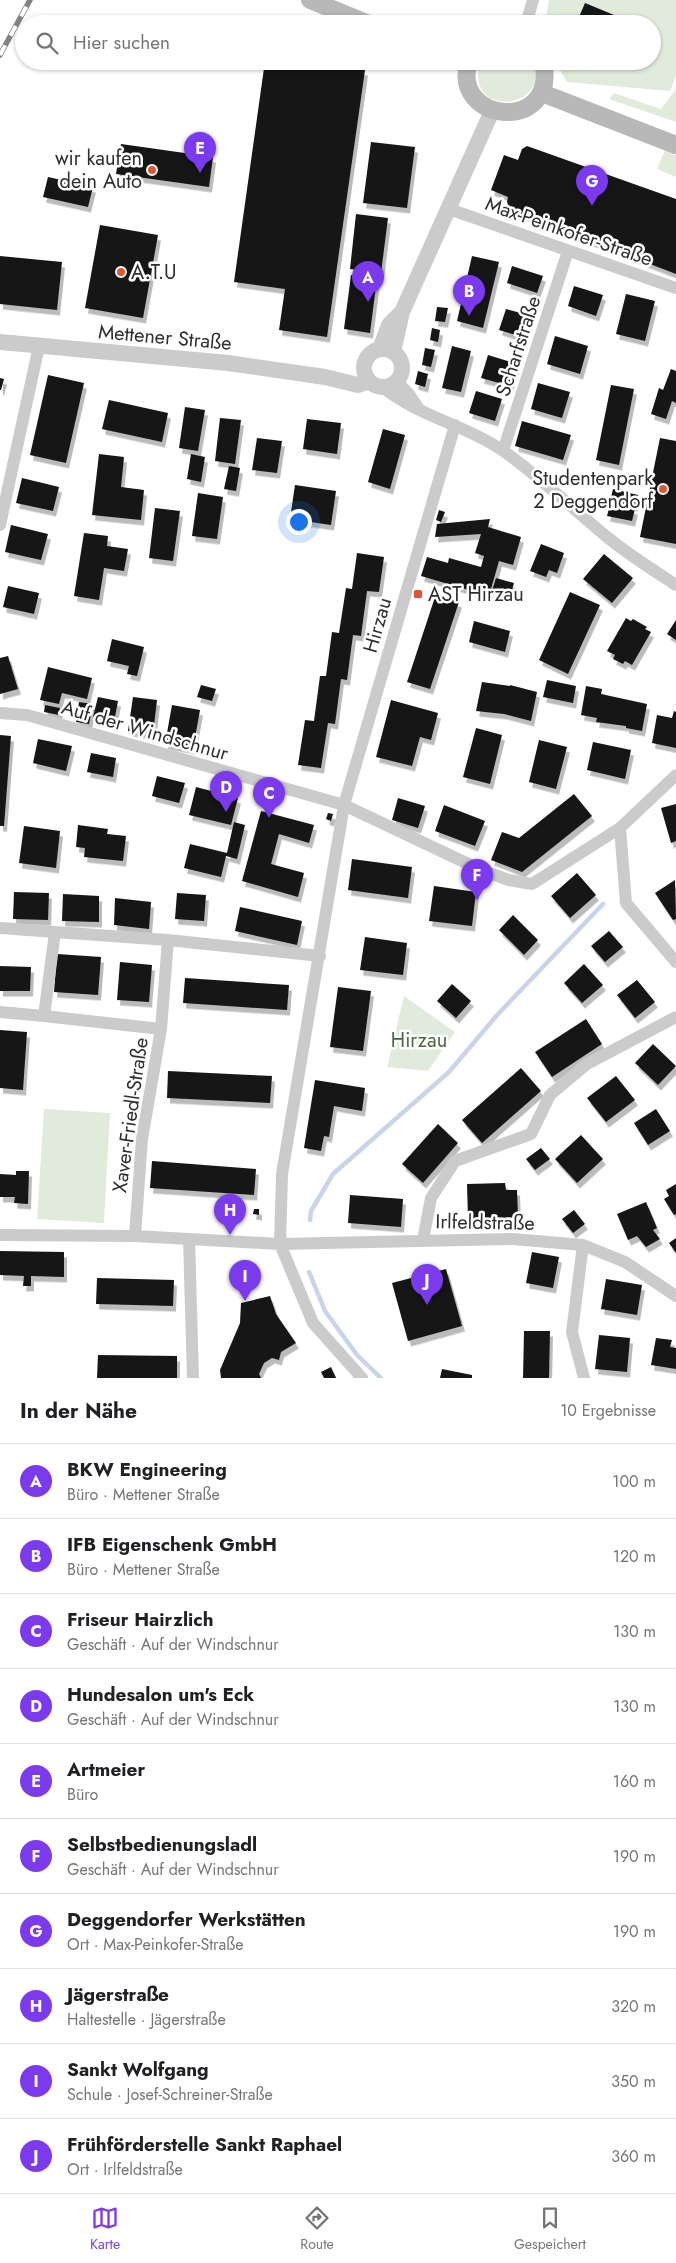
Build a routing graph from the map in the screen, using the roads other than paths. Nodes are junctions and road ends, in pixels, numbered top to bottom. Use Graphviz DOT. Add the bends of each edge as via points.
graph roads {
  1 [pos="310,0"];
  2 [pos="533,0"];
  3 [pos="347,15"];
  4 [pos="529,15"];
  5 [pos="468,70"];
  6 [pos="545,70"];
  7 [pos="542,93"];
  8 [pos="492,111"];
  9 [pos="676,145"];
  10 [pos="449,209"];
  11 [pos="568,251"];
  12 [pos="676,288"];
  13 [pos="0,342"];
  14 [pos="39,346"];
  15 [pos="387,350"];
  16 [pos="378,378"];
  17 [pos="455,424"];
  18 [pos="504,452"];
  19 [pos="0,525"];
  20 [pos="676,585"];
  21 [pos="0,712"];
  22 [pos="676,775"];
  23 [pos="344,805"];
  24 [pos="620,828"];
  25 [pos="2,928"];
  26 [pos="55,932"];
  27 [pos="168,940"];
  28 [pos="320,956"];
  29 [pos="676,962"];
  30 [pos="0,1012"];
  31 [pos="44,1016"];
  32 [pos="676,1017"];
  33 [pos="161,1029"];
  34 [pos="0,1235"];
  35 [pos="135,1236"];
  36 [pos="190,1239"];
  37 [pos="423,1240"];
  38 [pos="280,1244"];
  39 [pos="582,1244"];
  40 [pos="676,1296"];
  41 [pos="193,1378"];
  42 [pos="362,1378"];
  43 [pos="584,1378"];
  1 -- 3 [label="main road"];
  2 -- 4 [label="street"];
  5 -- 8 [label="main road" via="470,90 479,103"];
  6 -- 7 [label="main road"];
  7 -- 8 [label="main road" via="522,111 507,114"];
  7 -- 9 [label="main road"];
  8 -- 10 [label="street"];
  10 -- 11 [label="street, Max-Peinkofer-Straße"];
  10 -- 15 [label="street"];
  11 -- 12 [label="street, Max-Peinkofer-Straße"];
  11 -- 18 [label="street, Scharfstraße"];
  13 -- 14 [label="street, Mettener Straße"];
  14 -- 16 [label="street, Mettener Straße" via="228,363 358,384"];
  14 -- 19 [label="street"];
  15 -- 16 [label="street" via="369,355"];
  15 -- 16 [label="street" via="399,359 402,368"];
  16 -- 17 [label="street" via="400,401"];
  17 -- 18 [label="street"];
  17 -- 23 [label="street, Hirzau"];
  18 -- 20 [label="street" via="556,491 608,538"];
  21 -- 23 [label="street, Auf der Windschnur" via="27,715"];
  22 -- 24 [label="street, Auf der Windschnur"];
  23 -- 24 [label="street, Auf der Windschnur" via="481,870 532,884"];
  23 -- 28 [label="street, Hirzau"];
  24 -- 29 [label="street" via="626,903"];
  25 -- 26 [label="street"];
  26 -- 27 [label="street"];
  26 -- 31 [label="street"];
  27 -- 28 [label="street"];
  27 -- 33 [label="street, Xaver-Friedl-Straße"];
  28 -- 38 [label="street, Hirzau" via="282,1174"];
  30 -- 31 [label="street, Xaver-Friedl-Straße"];
  31 -- 33 [label="street, Xaver-Friedl-Straße"];
  32 -- 37 [label="street" via="587,1064 550,1095 531,1134 455,1161 431,1198"];
  33 -- 35 [label="street, Xaver-Friedl-Straße" via="142,1139"];
  34 -- 35 [label="street, Irlfeldstraße"];
  35 -- 36 [label="street, Irlfeldstraße"];
  36 -- 38 [label="street, Irlfeldstraße"];
  36 -- 41 [label="street"];
  37 -- 38 [label="street, Irlfeldstraße"];
  37 -- 39 [label="street, Irlfeldstraße" via="513,1239"];
  38 -- 42 [label="street, Hirzau" via="313,1323"];
  39 -- 40 [label="street, Irlfeldstraße" via="625,1262"];
  39 -- 43 [label="street" via="572,1332"];
}
